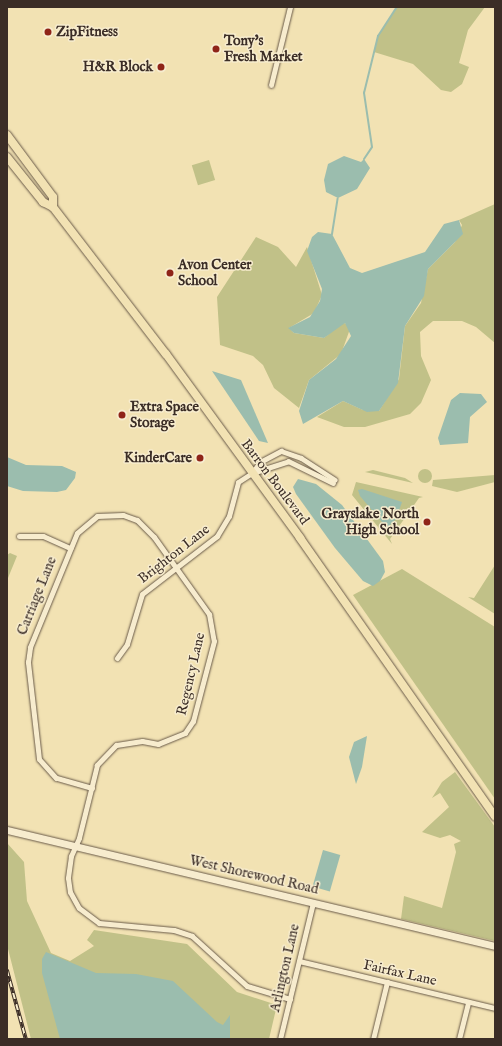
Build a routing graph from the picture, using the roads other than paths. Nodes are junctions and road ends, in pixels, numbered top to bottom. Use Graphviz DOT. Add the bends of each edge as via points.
graph roads {
  1 [pos="290,7"];
  2 [pos="271,85"];
  3 [pos="7,135"];
  4 [pos="7,157"];
  5 [pos="53,208"];
  6 [pos="252,473"];
  7 [pos="19,536"];
  8 [pos="70,548"];
  9 [pos="176,567"];
  10 [pos="117,658"];
  11 [pos="92,788"];
  12 [pos="495,817"];
  13 [pos="7,830"];
  14 [pos="75,846"];
  15 [pos="313,903"];
  16 [pos="495,946"];
  17 [pos="299,961"];
  18 [pos="387,982"];
  19 [pos="290,999"];
  20 [pos="468,1002"];
  21 [pos="495,1008"];
  22 [pos="280,1039"];
  23 [pos="373,1039"];
  24 [pos="459,1039"];
  1 -- 2 [label="street"];
  3 -- 5 [label="main road, Barron Boulevard" via="53,197"];
  4 -- 5 [label="main road, Barron Boulevard" via="43,202"];
  5 -- 6 [label="main road, Barron Boulevard"];
  6 -- 6 [label="street" via="288,460 334,481 301,458 281,451 260,462"];
  6 -- 9 [label="street, Brighton Lane" via="238,482 229,516 218,536"];
  6 -- 12 [label="main road, Barron Boulevard"];
  7 -- 8 [label="street" via="43,536"];
  8 -- 9 [label="street, Carriage Lane" via="87,523 97,516 123,515 145,526"];
  8 -- 11 [label="street, Carriage Lane" via="30,647 35,740 39,759 46,771 68,783"];
  9 -- 10 [label="street, Brighton Lane" via="142,594 127,644"];
  9 -- 11 [label="street, Regency Lane" via="214,626 214,642 193,721 185,733 170,741 116,745 97,765"];
  11 -- 14 [label="street, Regency Lane"];
  13 -- 14 [label="main road, West Shorewood Road"];
  14 -- 15 [label="main road, West Shorewood Road"];
  14 -- 19 [label="street, Regency Lane" via="68,870 68,885 73,899 88,917 108,925 174,930 192,936 247,986"];
  15 -- 16 [label="main road, West Shorewood Road"];
  15 -- 17 [label="street, Arlington Lane"];
  17 -- 18 [label="street, Fairfax Lane"];
  17 -- 19 [label="street, Arlington Lane"];
  18 -- 20 [label="street, Fairfax Lane"];
  18 -- 23 [label="street"];
  19 -- 22 [label="street, Arlington Lane"];
  20 -- 21 [label="street, Fairfax Lane"];
  20 -- 24 [label="street"];
}
